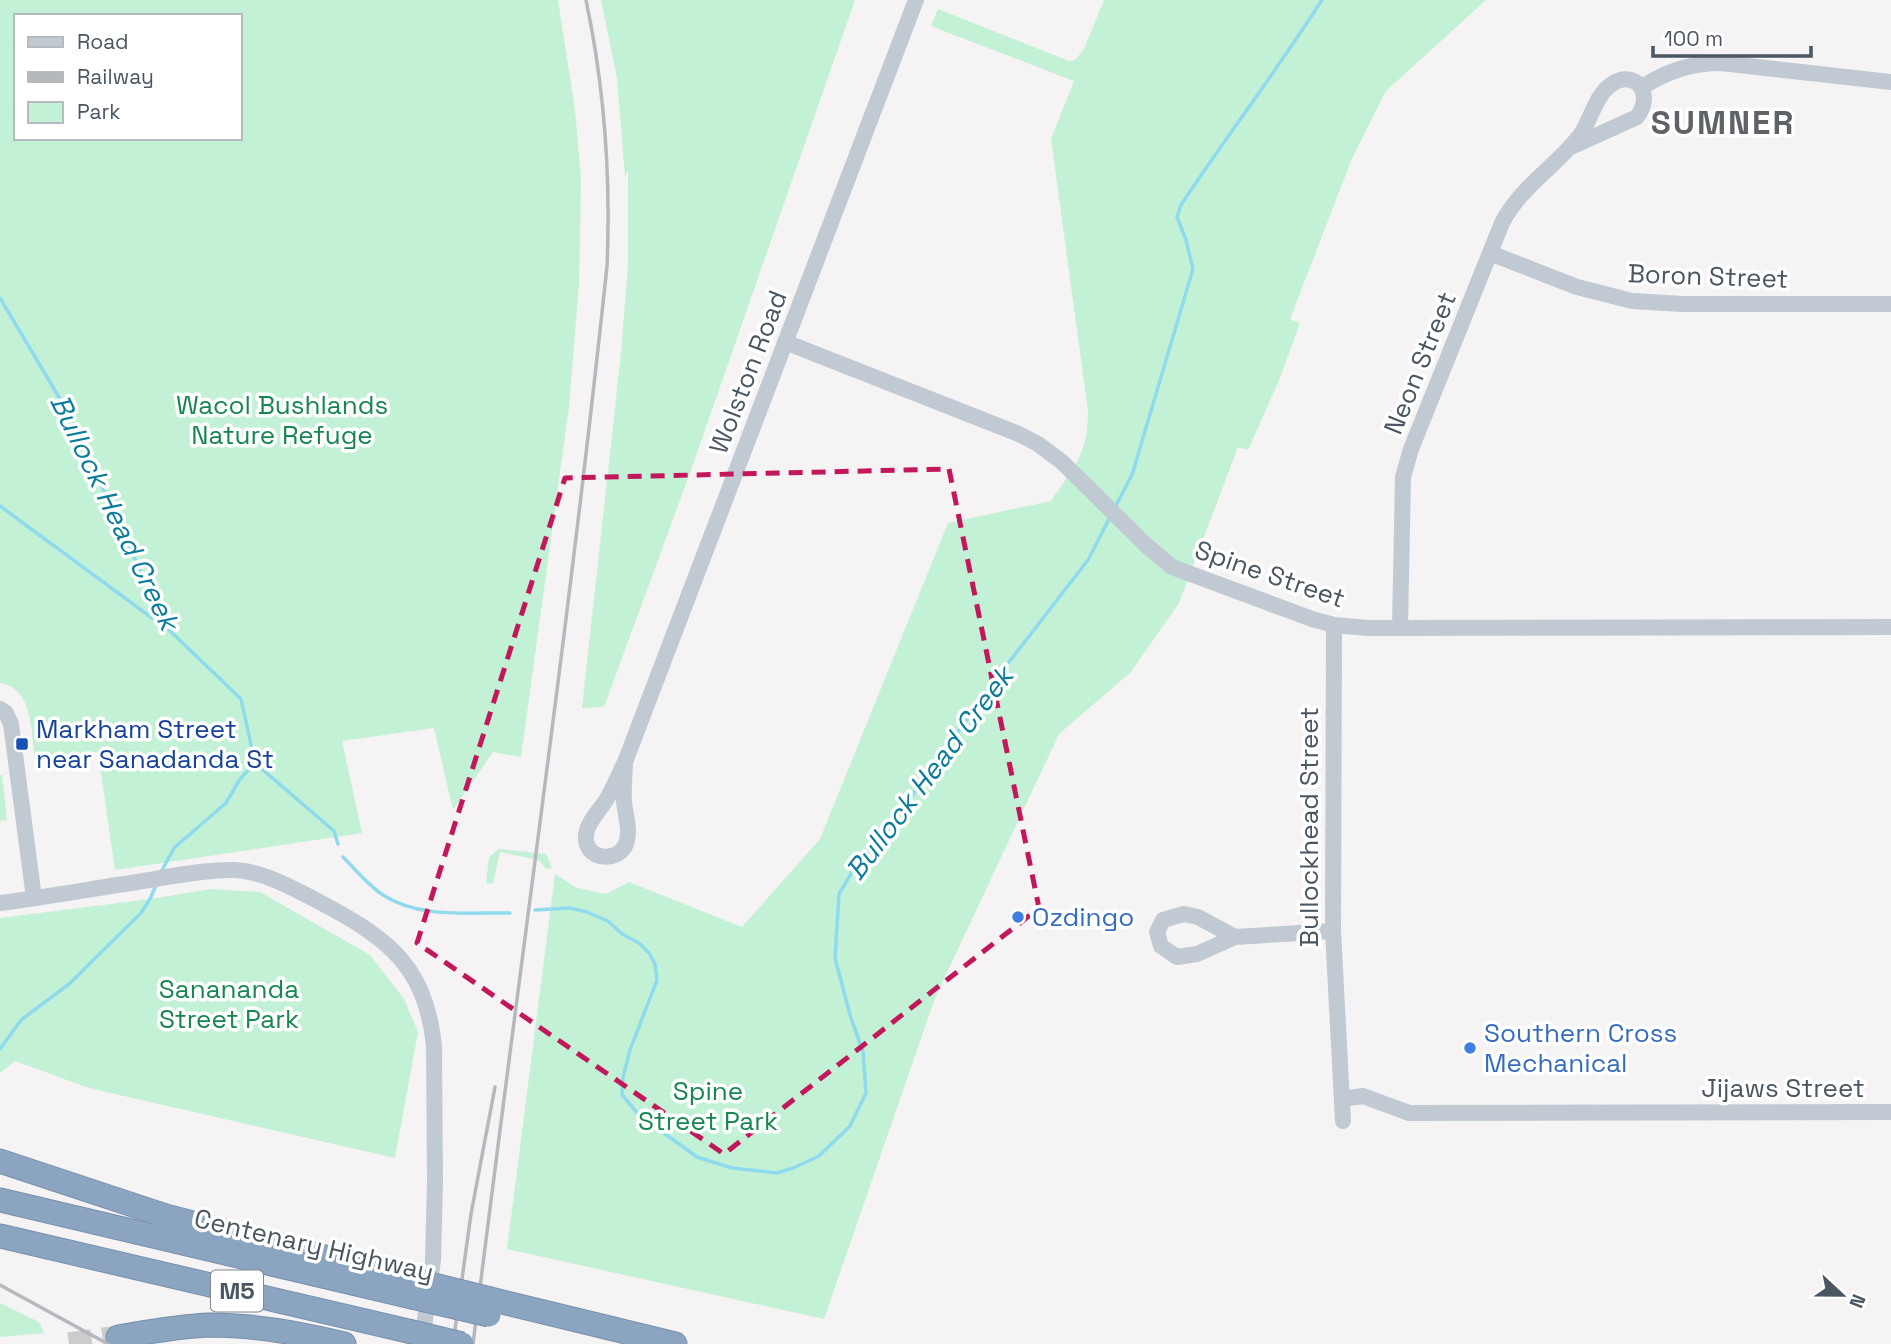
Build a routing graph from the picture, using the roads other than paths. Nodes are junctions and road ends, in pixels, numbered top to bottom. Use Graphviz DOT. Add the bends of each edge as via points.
graph roads {
  1 [pos="916,0"];
  2 [pos="1891,82"];
  3 [pos="1642,86"];
  4 [pos="1571,147"];
  5 [pos="1490,253"];
  6 [pos="1891,303"];
  7 [pos="785,342"];
  8 [pos="1334,625"];
  9 [pos="1891,627"];
  10 [pos="1400,628"];
  11 [pos="0,709"];
  12 [pos="625,762"];
  13 [pos="34,898"];
  14 [pos="0,903"];
  15 [pos="1333,931"];
  16 [pos="1235,937"];
  17 [pos="1342,1099"];
  18 [pos="1891,1112"];
  19 [pos="1343,1121"];
  20 [pos="0,1161"];
  21 [pos="0,1200"];
  22 [pos="0,1236"];
  23 [pos="413,1288"];
  24 [pos="489,1307"];
  25 [pos="118,1337"];
  26 [pos="415,1337"];
  27 [pos="344,1344"];
  28 [pos="462,1344"];
  29 [pos="615,1344"];
  30 [pos="675,1344"];
  1 -- 7 [label="street, Wolston Road"];
  2 -- 3 [label="street, Neon Street" via="1701,63"];
  3 -- 4 [label="street, Neon Street" via="1644,107 1637,117"];
  3 -- 4 [label="street, Neon Street" via="1621,79 1610,85"];
  4 -- 5 [label="street, Neon Street" via="1509,208"];
  5 -- 6 [label="street, Boron Street" via="1577,287 1632,301"];
  5 -- 10 [label="street, Neon Street" via="1411,449 1404,477"];
  7 -- 8 [label="street, Spine Street" via="1013,430 1038,444 1086,485 1172,567"];
  7 -- 12 [label="street, Wolston Road"];
  8 -- 10 [label="street, Spine Street"];
  8 -- 15 [label="street, Bullockhead Street"];
  9 -- 10 [label="street, Spine Street"];
  11 -- 13 [label="street" via="11,724"];
  12 -- 12 [label="street, Wolston Road" via="628,835 625,847 606,857 588,847 588,827"];
  13 -- 14 [label="street"];
  13 -- 26 [label="street" via="235,869 293,888 359,923 396,952 420,992 434,1046 433,1260"];
  15 -- 16 [label="street"];
  15 -- 17 [label="street, Bullockhead Street"];
  17 -- 18 [label="street, Jijaws Street" via="1363,1096 1409,1113"];
  17 -- 19 [label="street"];
  20 -- 23 [label="highway" via="166,1216"];
  21 -- 23 [label="highway, Centenary Highway / M5"];
  22 -- 26 [label="highway, M5"];
  23 -- 24 [label="highway, Centenary Highway / M5, bridge"];
  24 -- 29 [label="highway, Centenary Highway / M5"];
  24 -- 30 [label="highway"];
  25 -- 27 [label="highway" via="176,1328 238,1326"];
  26 -- 28 [label="highway, M5, bridge"];
}
